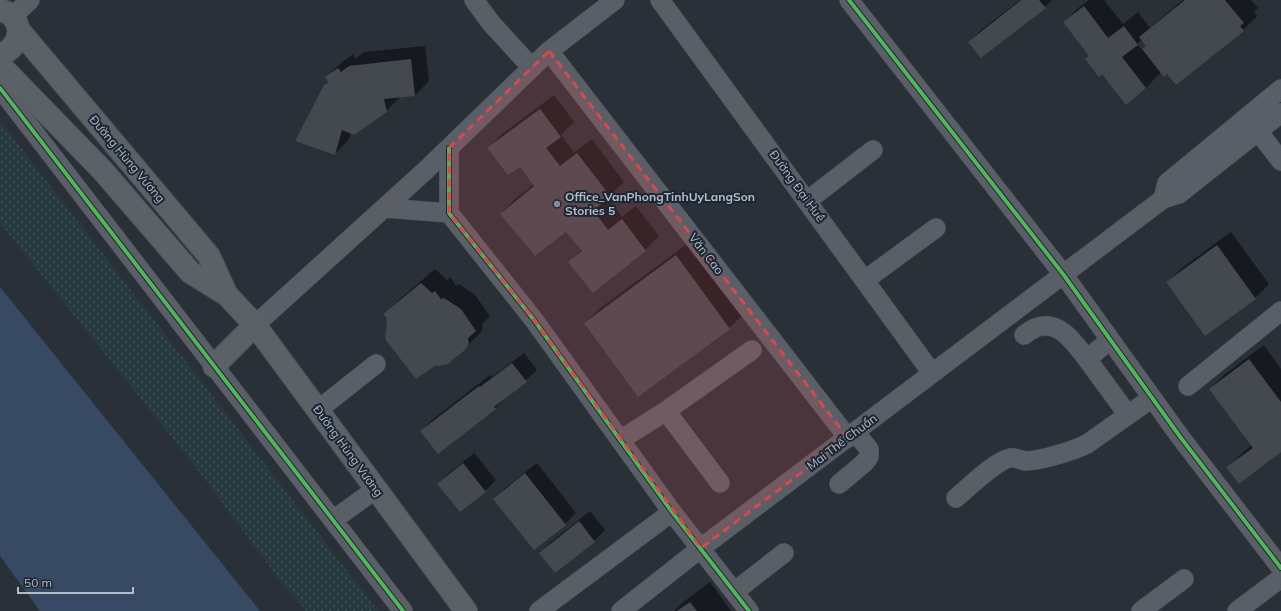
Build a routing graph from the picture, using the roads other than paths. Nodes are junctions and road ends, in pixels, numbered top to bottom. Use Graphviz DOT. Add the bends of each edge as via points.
graph roads {
  1 [pos="30,0"];
  2 [pos="474,0"];
  3 [pos="615,0"];
  4 [pos="660,0"];
  5 [pos="850,0"];
  6 [pos="7,15"];
  7 [pos="549,51"];
  8 [pos="0,54"];
  9 [pos="0,65"];
  10 [pos="532,68"];
  11 [pos="0,88"];
  12 [pos="1281,89"];
  13 [pos="1281,113"];
  14 [pos="1252,124"];
  15 [pos="449,148"];
  16 [pos="873,150"];
  17 [pos="1281,161"];
  18 [pos="807,201"];
  19 [pos="385,208"];
  20 [pos="449,213"];
  21 [pos="936,228"];
  22 [pos="1063,274"];
  23 [pos="865,280"];
  24 [pos="227,295"];
  25 [pos="1281,311"];
  26 [pos="255,325"];
  27 [pos="1024,335"];
  28 [pos="1110,340"];
  29 [pos="752,350"];
  30 [pos="1087,359"];
  31 [pos="376,364"];
  32 [pos="214,366"];
  33 [pos="932,373"];
  34 [pos="1188,386"];
  35 [pos="1152,398"];
  36 [pos="318,410"];
  37 [pos="666,411"];
  38 [pos="1128,415"];
  39 [pos="851,435"];
  40 [pos="620,440"];
  41 [pos="720,483"];
  42 [pos="839,484"];
  43 [pos="376,489"];
  44 [pos="956,498"];
  45 [pos="672,512"];
  46 [pos="333,520"];
  47 [pos="701,548"];
  48 [pos="784,553"];
  49 [pos="1281,567"];
  50 [pos="1281,578"];
  51 [pos="1184,579"];
  52 [pos="734,592"];
  53 [pos="403,611"];
  54 [pos="466,611"];
  55 [pos="539,611"];
  56 [pos="621,611"];
  57 [pos="749,611"];
  58 [pos="1141,611"];
  59 [pos="1237,611"];
  1 -- 6 [label="street"];
  2 -- 10 [label="street"];
  3 -- 7 [label="street"];
  4 -- 18 [label="street, Đường Đại Huề"];
  5 -- 22 [label="street"];
  6 -- 8 [label="main road" via="18,38 14,46"];
  6 -- 24 [label="main road, Đường Hùng Vương" via="209,256"];
  7 -- 10 [label="street"];
  7 -- 39 [label="street, Văn Cao"];
  9 -- 24 [label="main road, Đường Hùng Vương" via="103,171 190,272"];
  10 -- 15 [label="street"];
  11 -- 32 [label="street"];
  12 -- 14 [label="street"];
  13 -- 14 [label="street"];
  14 -- 17 [label="street"];
  14 -- 22 [label="street, Mai Thế Chuẩn" via="1179,194 1163,199"];
  15 -- 19 [label="street"];
  15 -- 20 [label="street"];
  16 -- 18 [label="street"];
  18 -- 23 [label="street, Đường Đại Huề"];
  19 -- 20 [label="street"];
  19 -- 26 [label="street"];
  20 -- 40 [label="street" via="534,320"];
  21 -- 23 [label="street"];
  22 -- 28 [label="street"];
  22 -- 33 [label="street, Mai Thế Chuẩn"];
  23 -- 33 [label="street, Đường Đại Huề"];
  24 -- 26 [label="main road, Đường Hùng Vương"];
  25 -- 34 [label="street"];
  26 -- 32 [label="main road"];
  26 -- 36 [label="main road, Đường Hùng Vương"];
  27 -- 30 [label="street" via="1036,328 1057,328 1066,334"];
  28 -- 30 [label="street"];
  28 -- 35 [label="street"];
  29 -- 37 [label="street"];
  30 -- 38 [label="street"];
  31 -- 36 [label="street"];
  32 -- 46 [label="street"];
  33 -- 39 [label="street, Mai Thế Chuẩn"];
  35 -- 38 [label="street"];
  35 -- 49 [label="street"];
  36 -- 43 [label="main road, Đường Hùng Vương"];
  37 -- 40 [label="street"];
  37 -- 41 [label="street"];
  38 -- 44 [label="street" via="1079,448 1038,459 1026,461 1011,458 1003,461"];
  39 -- 42 [label="street, Văn Cao" via="869,449 869,457"];
  39 -- 47 [label="street, Mai Thế Chuẩn"];
  40 -- 45 [label="street"];
  43 -- 46 [label="street"];
  43 -- 54 [label="main road, Đường Hùng Vương"];
  45 -- 47 [label="street"];
  45 -- 55 [label="street"];
  46 -- 53 [label="street"];
  47 -- 52 [label="street"];
  47 -- 56 [label="street, Mai Thế Chuẩn"];
  48 -- 52 [label="street"];
  50 -- 59 [label="street"];
  51 -- 58 [label="street"];
  52 -- 57 [label="street"];
}
